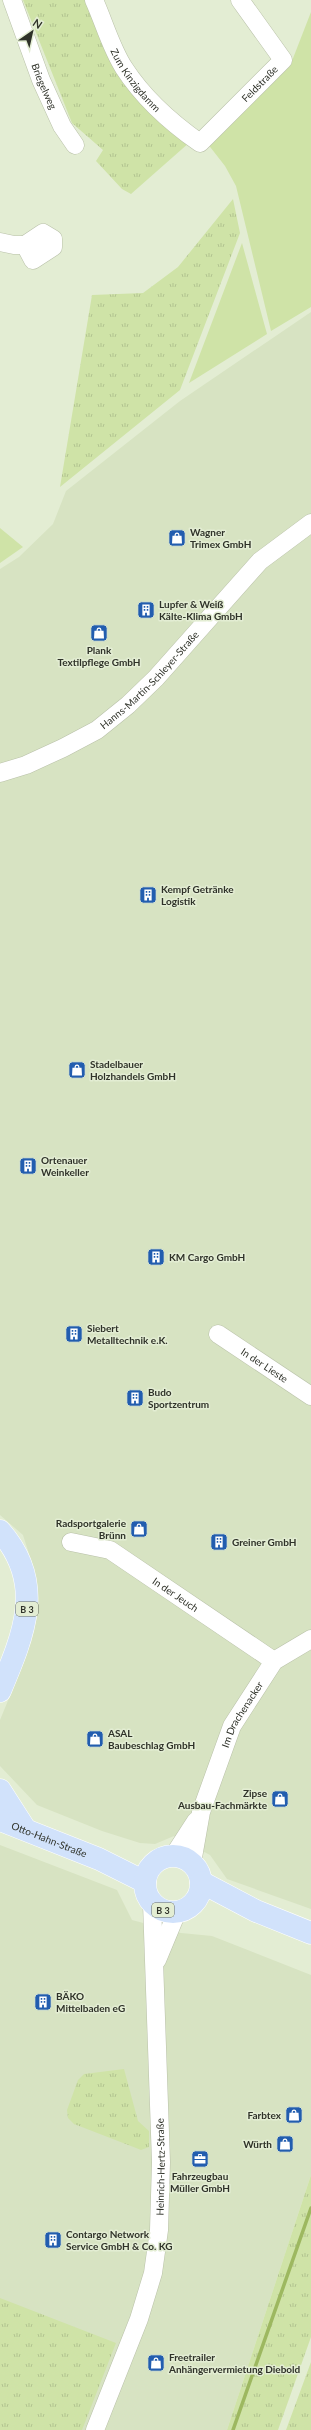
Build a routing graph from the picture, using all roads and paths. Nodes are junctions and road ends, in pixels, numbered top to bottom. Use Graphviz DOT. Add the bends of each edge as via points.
graph roads {
  1 [pos="12,0"];
  2 [pos="94,0"];
  3 [pos="240,0"];
  4 [pos="200,142"];
  5 [pos="75,146"];
  6 [pos="0,242"];
  7 [pos="25,245"];
  8 [pos="311,522"];
  9 [pos="0,773"];
  10 [pos="218,1334"];
  11 [pos="311,1396"];
  12 [pos="0,1530"];
  13 [pos="71,1542"];
  14 [pos="311,1639"];
  15 [pos="274,1661"];
  16 [pos="0,1691"];
  17 [pos="0,1790"];
  18 [pos="0,1820"];
  19 [pos="25,1829"];
  20 [pos="148,1874"];
  21 [pos="188,1883"];
  22 [pos="152,1903"];
  23 [pos="311,1933"];
  24 [pos="156,1964"];
  25 [pos="95,2430"];
  1 -- 5 [label="street, Briegelweg" via="40,80 62,126"];
  2 -- 4 [label="street, Zum Kinzigdamm" via="123,67 149,101 168,119"];
  3 -- 4 [label="street, Feldstraße" via="283,60"];
  6 -- 7 [label="street"];
  8 -- 9 [label="street, Hanns-Martin-Schleyer-Straße" via="260,561 156,678 128,705 97,730 26,765"];
  10 -- 11 [label="street, In der Lieste"];
  12 -- 16 [label="main road, B 3" via="14,1546 22,1563 27,1580 28,1602 25,1624"];
  13 -- 15 [label="street, In der Jeuch" via="110,1550"];
  14 -- 15 [label="street, Im Drachenacker"];
  15 -- 21 [label="street, Im Drachenacker" via="232,1726 201,1812"];
  17 -- 19 [label="main road"];
  18 -- 19 [label="main road, Otto-Hahn-Straße"];
  19 -- 20 [label="main road, Otto-Hahn-Straße" via="98,1859"];
  20 -- 21 [label="main road, B 3" via="158,1860"];
  20 -- 22 [label="main road, B 3" via="148,1897"];
  21 -- 22 [label="main road, B 3" via="159,1909"];
  21 -- 23 [label="main road, B 3" via="213,1903 256,1911"];
  21 -- 24 [label="street, Heinrich-Hertz-Straße"];
  22 -- 24 [label="street, Heinrich-Hertz-Straße"];
  24 -- 25 [label="street, Heinrich-Hertz-Straße" via="161,2162 159,2230 153,2273 139,2319"];
}
